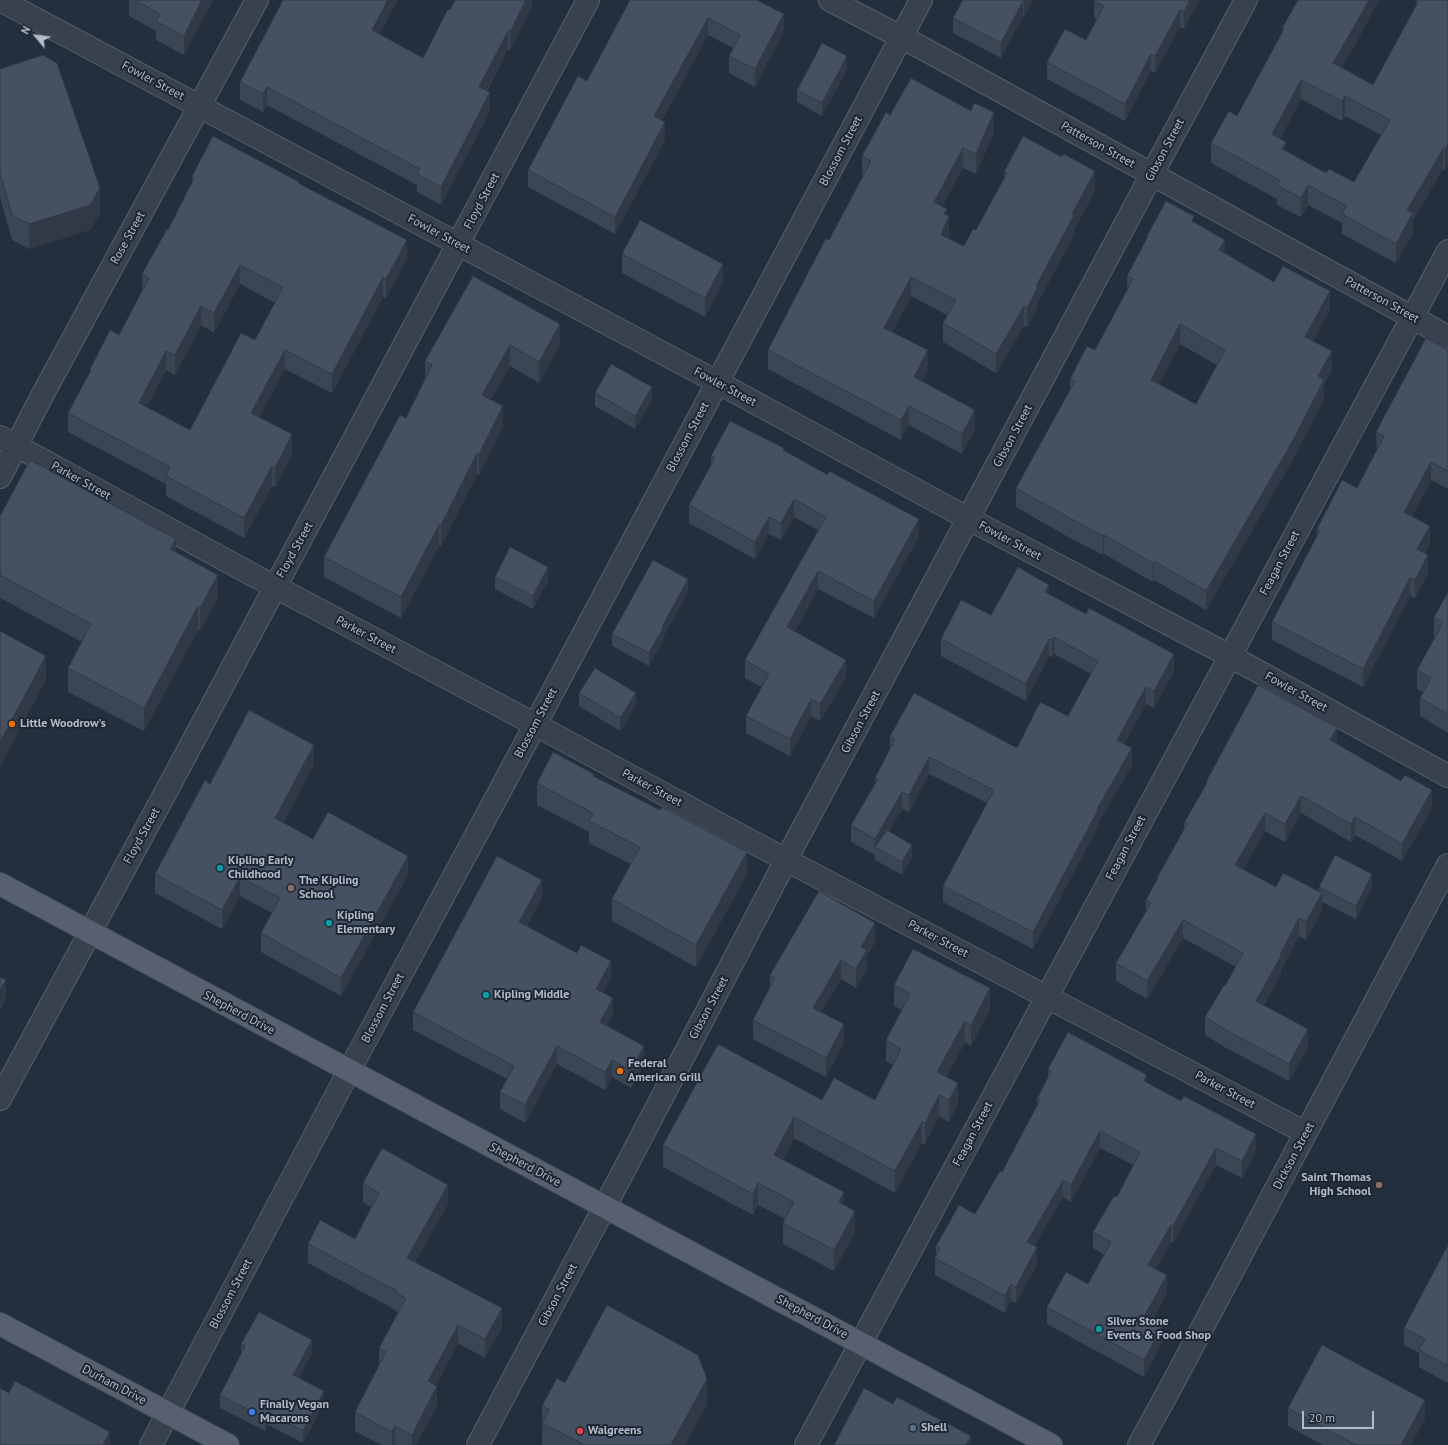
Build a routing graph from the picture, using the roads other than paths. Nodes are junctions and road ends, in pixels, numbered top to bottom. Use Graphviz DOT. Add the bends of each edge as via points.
graph roads {
  1 [pos="0,0"];
  2 [pos="257,0"];
  3 [pos="588,0"];
  4 [pos="830,0"];
  5 [pos="921,0"];
  6 [pos="1246,0"];
  7 [pos="901,37"];
  8 [pos="199,106"];
  9 [pos="1152,174"];
  10 [pos="459,245"];
  11 [pos="1448,251"];
  12 [pos="1413,317"];
  13 [pos="1448,337"];
  14 [pos="717,382"];
  15 [pos="8,441"];
  16 [pos="0,477"];
  17 [pos="969,519"];
  18 [pos="275,587"];
  19 [pos="1230,656"];
  20 [pos="535,724"];
  21 [pos="1448,776"];
  22 [pos="786,860"];
  23 [pos="1448,866"];
  24 [pos="0,884"];
  25 [pos="90,932"];
  26 [pos="1047,996"];
  27 [pos="349,1071"];
  28 [pos="0,1099"];
  29 [pos="1306,1133"];
  30 [pos="604,1207"];
  31 [pos="0,1324"];
  32 [pos="861,1343"];
  33 [pos="168,1414"];
  34 [pos="151,1445"];
  35 [pos="228,1445"];
  36 [pos="478,1445"];
  37 [pos="806,1445"];
  38 [pos="1051,1445"];
  39 [pos="1139,1445"];
  1 -- 8 [label="street, Fowler Street"];
  2 -- 8 [label="street, Rose Street"];
  3 -- 10 [label="street, Floyd Street"];
  4 -- 7 [label="street, Patterson Street"];
  5 -- 7 [label="street, Blossom Street"];
  6 -- 9 [label="street, Gibson Street"];
  7 -- 9 [label="street, Patterson Street"];
  7 -- 14 [label="street, Blossom Street"];
  8 -- 10 [label="street, Fowler Street"];
  8 -- 15 [label="street, Rose Street"];
  9 -- 12 [label="street, Patterson Street"];
  9 -- 17 [label="street, Gibson Street"];
  10 -- 14 [label="street, Fowler Street"];
  10 -- 18 [label="street, Floyd Street"];
  11 -- 12 [label="street, Feagan Street"];
  12 -- 13 [label="street, Patterson Street"];
  12 -- 19 [label="street, Feagan Street"];
  14 -- 17 [label="street, Fowler Street"];
  14 -- 20 [label="street, Blossom Street"];
  15 -- 16 [label="street, Rose Street"];
  15 -- 18 [label="street, Parker Street"];
  17 -- 19 [label="street, Fowler Street"];
  17 -- 22 [label="street, Gibson Street"];
  18 -- 20 [label="street, Parker Street"];
  18 -- 25 [label="street, Floyd Street"];
  19 -- 21 [label="street, Fowler Street"];
  19 -- 26 [label="street, Feagan Street"];
  20 -- 22 [label="street, Parker Street"];
  20 -- 27 [label="street, Blossom Street"];
  22 -- 26 [label="street, Parker Street"];
  22 -- 30 [label="street, Gibson Street"];
  23 -- 29 [label="street, Dickson Street"];
  24 -- 25 [label="main road, Shepherd Drive"];
  25 -- 27 [label="main road, Shepherd Drive"];
  25 -- 28 [label="street, Floyd Street"];
  26 -- 29 [label="street, Parker Street"];
  26 -- 32 [label="street, Feagan Street"];
  27 -- 30 [label="main road, Shepherd Drive"];
  27 -- 33 [label="street, Blossom Street"];
  29 -- 39 [label="street, Dickson Street"];
  30 -- 32 [label="main road, Shepherd Drive"];
  30 -- 36 [label="street, Gibson Street"];
  31 -- 33 [label="main road, Durham Drive"];
  32 -- 37 [label="street, Feagan Street"];
  32 -- 38 [label="main road, Shepherd Drive"];
  33 -- 34 [label="street, Blossom Street"];
  33 -- 35 [label="main road, Durham Drive"];
}
